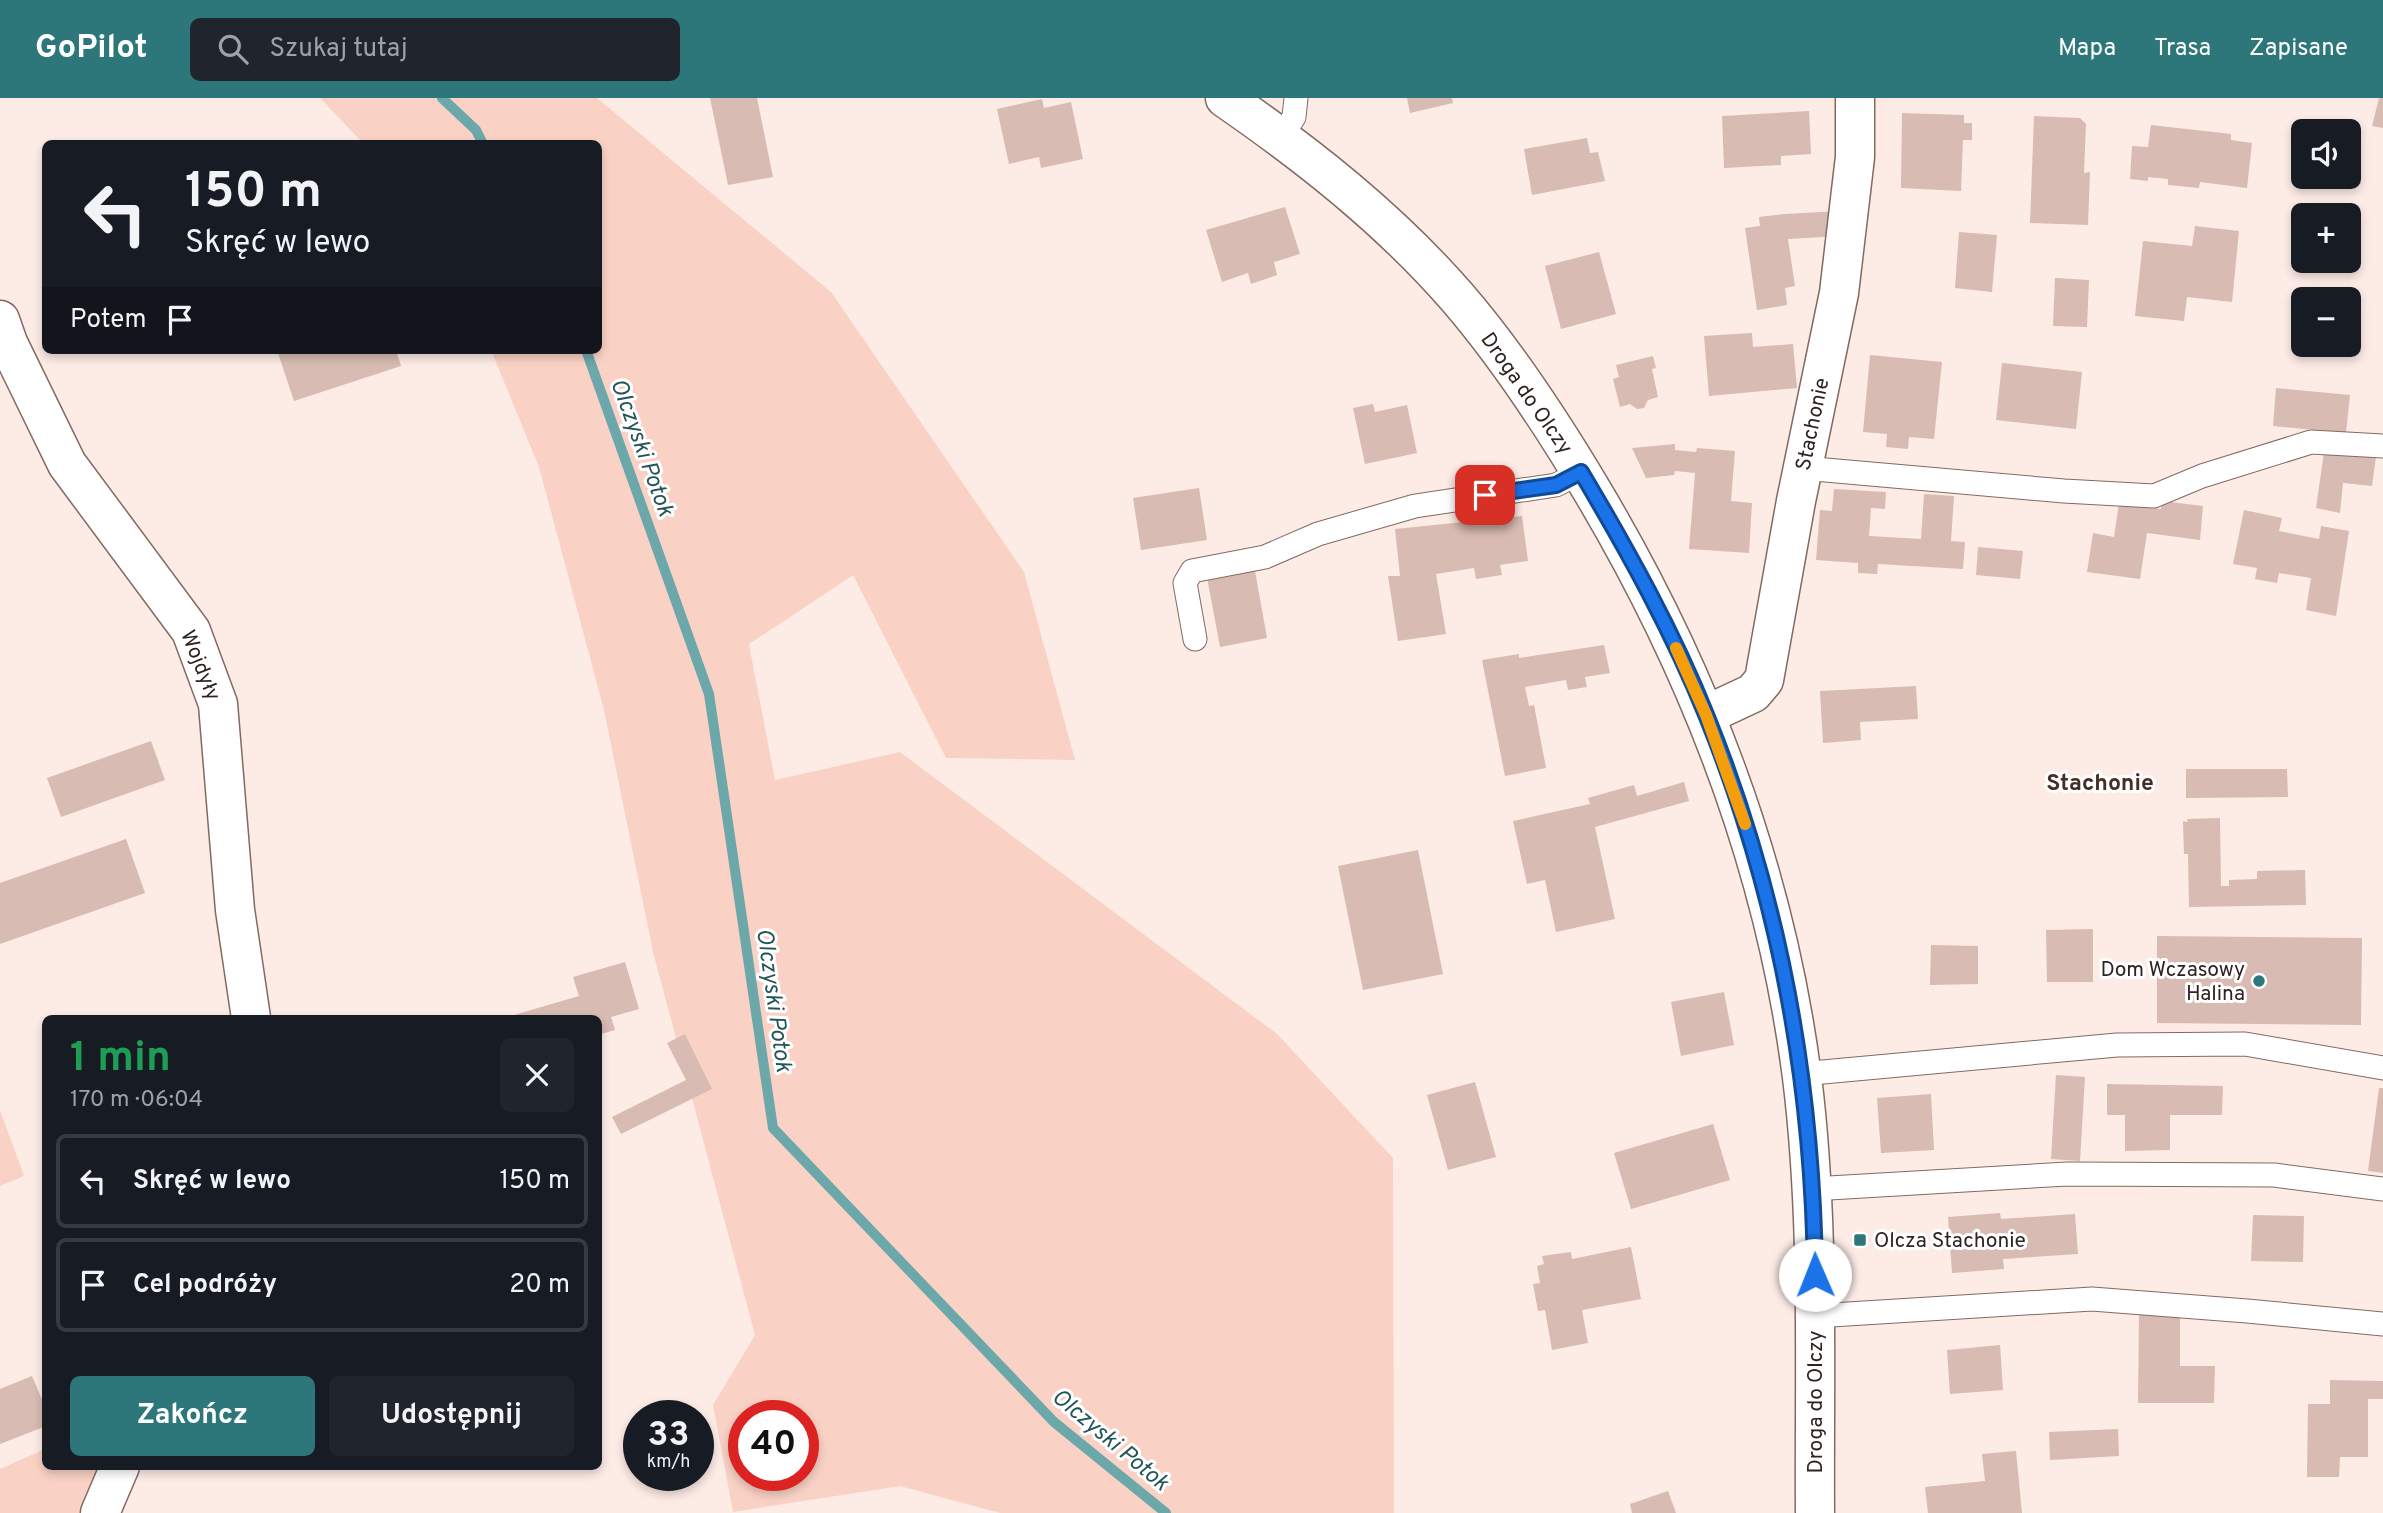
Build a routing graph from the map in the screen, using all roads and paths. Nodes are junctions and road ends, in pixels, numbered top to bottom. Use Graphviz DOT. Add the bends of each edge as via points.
graph roads {
  1 [pos="1225,98"];
  2 [pos="1296,98"];
  3 [pos="1855,98"];
  4 [pos="1281,137"];
  5 [pos="0,320"];
  6 [pos="2383,446"];
  7 [pos="1803,468"];
  8 [pos="1581,472"];
  9 [pos="1195,639"];
  10 [pos="1706,715"];
  11 [pos="251,1015"];
  12 [pos="2383,1068"];
  13 [pos="1801,1074"];
  14 [pos="1812,1189"];
  15 [pos="2383,1189"];
  16 [pos="1815,1316"];
  17 [pos="2383,1324"];
  18 [pos="118,1470"];
  19 [pos="100,1513"];
  20 [pos="1815,1513"];
  1 -- 4 [label="street, Droga do Olczy"];
  2 -- 4 [label="lane" via="1294,117"];
  3 -- 7 [label="street, Stachonie" via="1855,157 1839,293"];
  4 -- 8 [label="street, Droga do Olczy" via="1381,220 1458,299 1525,387"];
  5 -- 11 [label="street, Wojdyły" via="67,464 191,631 218,704 235,910"];
  6 -- 7 [label="lane" via="2311,442 2154,496"];
  7 -- 10 [label="street, Stachonie" via="1764,680 1754,693"];
  8 -- 9 [label="lane" via="1556,485 1415,506 1318,534 1265,557 1192,571 1185,583"];
  8 -- 10 [label="street, Droga do Olczy" via="1653,599"];
  10 -- 13 [label="street, Droga do Olczy" via="1768,901"];
  12 -- 13 [label="lane" via="2245,1044 2143,1044"];
  13 -- 14 [label="street, Droga do Olczy"];
  14 -- 15 [label="lane" via="2067,1174 2274,1175"];
  14 -- 16 [label="street, Droga do Olczy"];
  16 -- 17 [label="lane" via="2092,1299"];
  16 -- 20 [label="street, Droga do Olczy"];
  18 -- 19 [label="street"];
}
